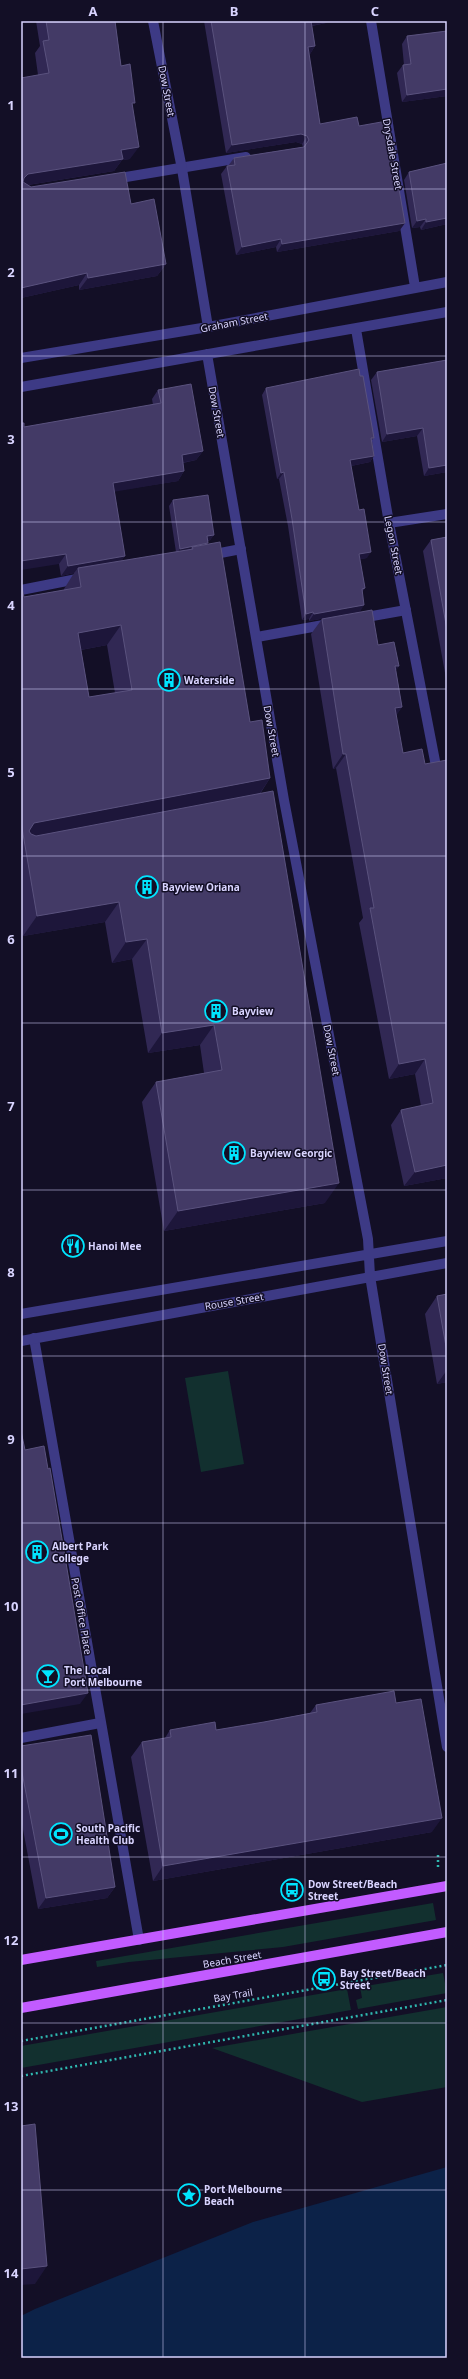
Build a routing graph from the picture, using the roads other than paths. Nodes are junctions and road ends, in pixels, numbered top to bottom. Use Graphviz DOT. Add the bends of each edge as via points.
graph roads {
  1 [pos="153,21"];
  2 [pos="371,21"];
  3 [pos="258,155"];
  4 [pos="182,169"];
  5 [pos="105,180"];
  6 [pos="447,282"];
  7 [pos="415,287"];
  8 [pos="447,312"];
  9 [pos="208,327"];
  10 [pos="356,329"];
  11 [pos="207,354"];
  12 [pos="21,358"];
  13 [pos="21,387"];
  14 [pos="447,514"];
  15 [pos="389,523"];
  16 [pos="241,549"];
  17 [pos="202,556"];
  18 [pos="92,576"];
  19 [pos="21,590"];
  20 [pos="406,610"];
  21 [pos="256,637"];
  22 [pos="435,761"];
  23 [pos="447,1241"];
  24 [pos="368,1254"];
  25 [pos="447,1263"];
  26 [pos="370,1276"];
  27 [pos="21,1314"];
  28 [pos="34,1338"];
  29 [pos="21,1341"];
  30 [pos="100,1723"];
  31 [pos="21,1738"];
  32 [pos="447,1747"];
  33 [pos="447,1886"];
  34 [pos="447,1932"];
  35 [pos="138,1940"];
  36 [pos="21,1960"];
  37 [pos="21,2008"];
  1 -- 4 [label="street, Dow Street"];
  2 -- 7 [label="street, Drysdale Street"];
  3 -- 4 [label="street"];
  4 -- 5 [label="street"];
  4 -- 9 [label="street, Dow Street"];
  6 -- 7 [label="street, Graham Street"];
  7 -- 9 [label="street, Graham Street"];
  8 -- 10 [label="street"];
  9 -- 12 [label="street, Graham Street"];
  10 -- 11 [label="street"];
  10 -- 15 [label="street, Legon Street"];
  11 -- 13 [label="street"];
  11 -- 16 [label="street, Dow Street"];
  14 -- 15 [label="street"];
  15 -- 20 [label="street, Legon Street"];
  16 -- 17 [label="street"];
  16 -- 21 [label="street, Dow Street"];
  18 -- 19 [label="street"];
  20 -- 21 [label="street"];
  20 -- 22 [label="street, Legon Street"];
  21 -- 24 [label="street, Dow Street" via="280,800 368,1240"];
  23 -- 24 [label="street"];
  24 -- 26 [label="street, Dow Street"];
  24 -- 27 [label="street"];
  25 -- 26 [label="street, Rouse Street"];
  26 -- 28 [label="street, Rouse Street"];
  26 -- 32 [label="street, Dow Street"];
  28 -- 29 [label="street, Rouse Street"];
  28 -- 30 [label="street, Post Office Place"];
  30 -- 31 [label="street"];
  30 -- 35 [label="street, Post Office Place"];
  33 -- 35 [label="main road"];
  34 -- 37 [label="main road, Beach Street"];
  35 -- 36 [label="main road"];
}
